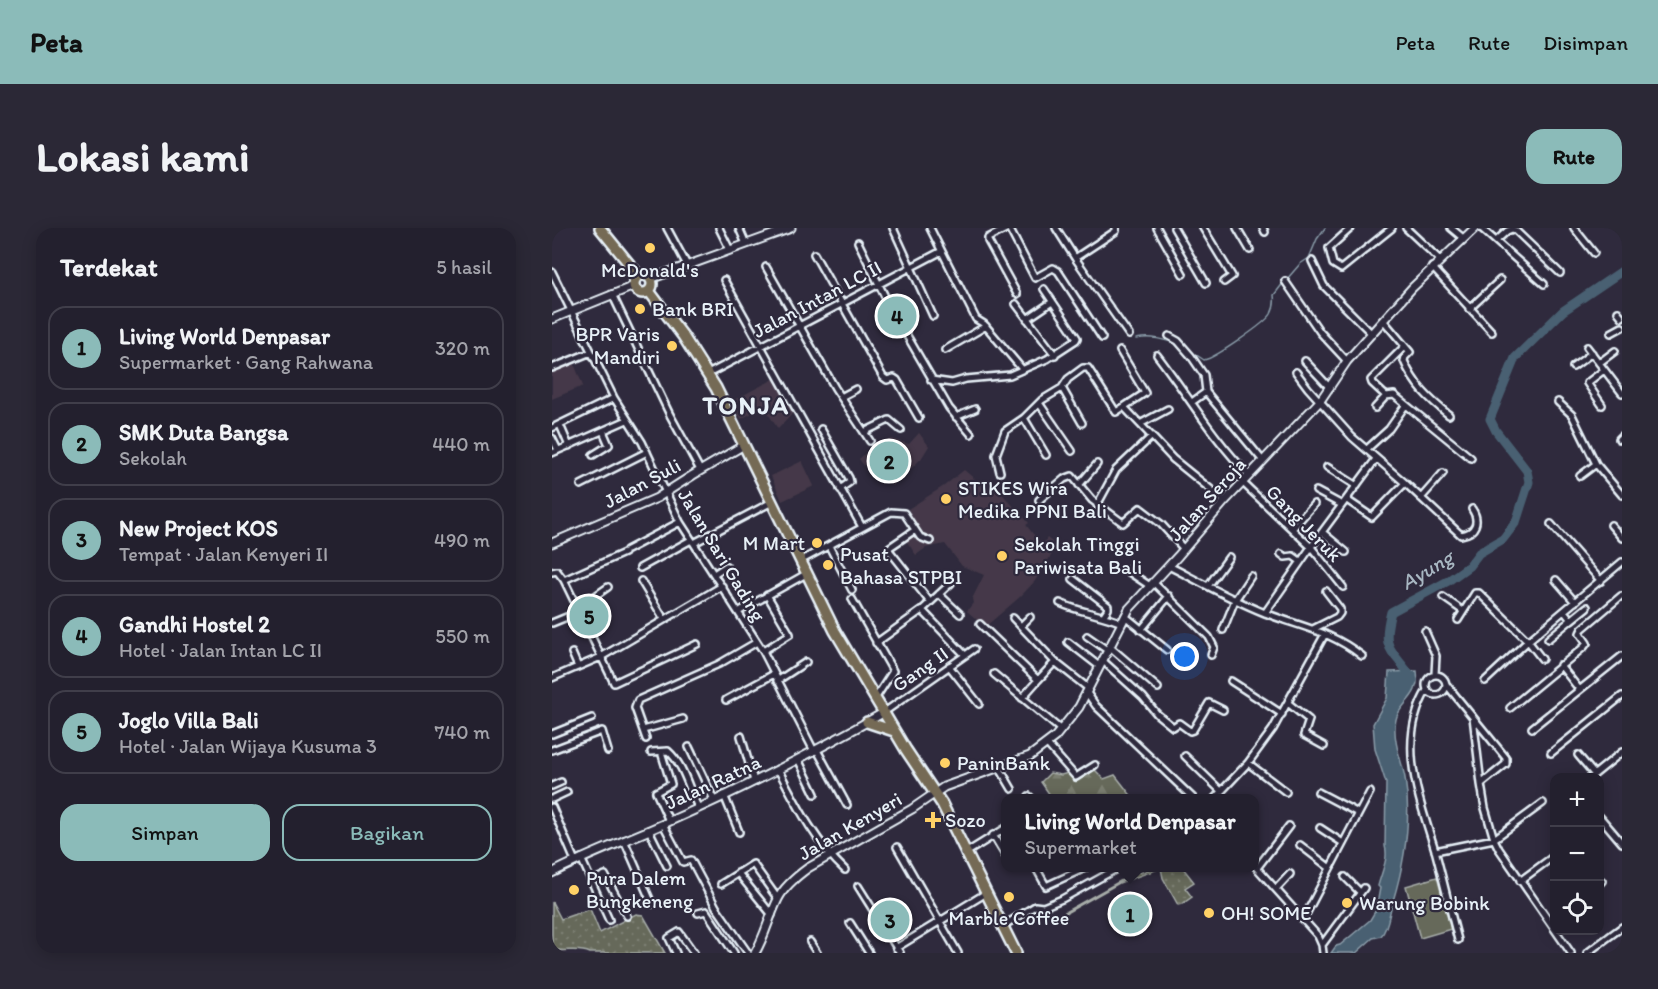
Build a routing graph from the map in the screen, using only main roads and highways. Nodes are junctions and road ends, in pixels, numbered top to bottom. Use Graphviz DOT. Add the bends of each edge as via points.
graph roads {
  1 [pos="600,228"];
  2 [pos="639,276"];
  3 [pos="649,291"];
  4 [pos="867,722"];
  5 [pos="894,731"];
  6 [pos="965,853"];
  7 [pos="1011,953"];
  8 [pos="1016,953"];
  1 -- 2 [label="highway"];
  2 -- 3 [label="highway" via="650,279"];
  2 -- 3 [label="highway" via="634,286 639,292"];
  3 -- 5 [label="highway" via="708,374 804,576"];
  4 -- 5 [label="highway"];
  5 -- 6 [label="highway" via="942,804"];
  6 -- 7 [label="highway"];
  6 -- 8 [label="highway"];
}
